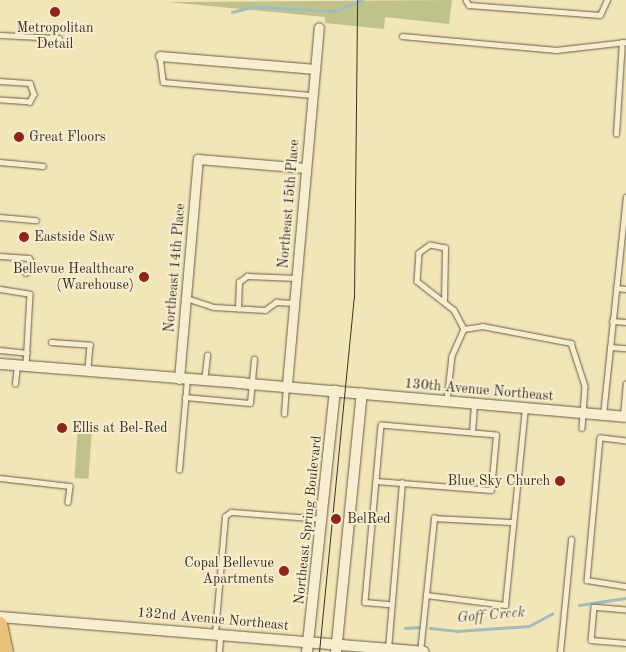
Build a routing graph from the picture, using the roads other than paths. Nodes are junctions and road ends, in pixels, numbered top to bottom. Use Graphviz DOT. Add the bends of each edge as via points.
graph roads {
  1 [pos="466,0"];
  2 [pos="607,0"];
  3 [pos="319,27"];
  4 [pos="0,35"];
  5 [pos="402,36"];
  6 [pos="59,38"];
  7 [pos="624,42"];
  8 [pos="160,56"];
  9 [pos="315,68"];
  10 [pos="0,81"];
  11 [pos="312,95"];
  12 [pos="0,100"];
  13 [pos="616,134"];
  14 [pos="0,162"];
  15 [pos="43,166"];
  16 [pos="306,168"];
  17 [pos="626,197"];
  18 [pos="625,202"];
  19 [pos="624,216"];
  20 [pos="0,217"];
  21 [pos="36,220"];
  22 [pos="0,256"];
  23 [pos="26,273"];
  24 [pos="296,278"];
  25 [pos="0,288"];
  26 [pos="616,288"];
  27 [pos="626,289"];
  28 [pos="186,298"];
  29 [pos="444,301"];
  30 [pos="294,303"];
  31 [pos="238,309"];
  32 [pos="612,321"];
  33 [pos="626,322"];
  34 [pos="464,329"];
  35 [pos="51,342"];
  36 [pos="610,347"];
  37 [pos="626,348"];
  38 [pos="0,350"];
  39 [pos="27,353"];
  40 [pos="207,355"];
  41 [pos="254,359"];
  42 [pos="0,364"];
  43 [pos="21,366"];
  44 [pos="88,371"];
  45 [pos="183,379"];
  46 [pos="204,381"];
  47 [pos="15,384"];
  48 [pos="251,384"];
  49 [pos="626,384"];
  50 [pos="286,387"];
  51 [pos="332,390"];
  52 [pos="362,393"];
  53 [pos="186,397"];
  54 [pos="447,400"];
  55 [pos="474,403"];
  56 [pos="525,408"];
  57 [pos="584,413"];
  58 [pos="284,414"];
  59 [pos="604,415"];
  60 [pos="625,417"];
  61 [pos="582,428"];
  62 [pos="472,433"];
  63 [pos="626,441"];
  64 [pos="179,470"];
  65 [pos="0,478"];
  66 [pos="376,480"];
  67 [pos="402,483"];
  68 [pos="68,502"];
  69 [pos="321,519"];
  70 [pos="513,522"];
  71 [pos="571,540"];
  72 [pos="626,586"];
  73 [pos="426,595"];
  74 [pos="390,604"];
  75 [pos="626,610"];
  76 [pos="0,617"];
  77 [pos="0,624"];
  78 [pos="218,633"];
  79 [pos="626,643"];
  80 [pos="307,647"];
  81 [pos="337,648"];
  82 [pos="388,649"];
  83 [pos="405,651"];
  84 [pos="6,652"];
  85 [pos="219,652"];
  86 [pos="420,652"];
  87 [pos="424,652"];
  88 [pos="560,652"];
  1 -- 2 [label="lane" via="469,5 600,15"];
  3 -- 9 [label="street, Northeast 15th Place"];
  4 -- 6 [label="lane"];
  5 -- 7 [label="lane" via="556,50"];
  7 -- 13 [label="lane"];
  8 -- 9 [label="street"];
  8 -- 11 [label="lane" via="163,82"];
  9 -- 11 [label="street, Northeast 15th Place"];
  10 -- 12 [label="lane" via="30,83 34,94 30,102"];
  11 -- 16 [label="street, Northeast 15th Place"];
  14 -- 15 [label="lane"];
  16 -- 24 [label="street, Northeast 15th Place"];
  16 -- 28 [label="street, Northeast 14th Place" via="198,159"];
  17 -- 18 [label="lane"];
  18 -- 19 [label="lane"];
  19 -- 26 [label="lane"];
  20 -- 21 [label="lane"];
  22 -- 23 [label="lane" via="29,258 35,266"];
  24 -- 30 [label="street, Northeast 15th Place"];
  24 -- 31 [label="lane" via="246,276 240,282"];
  25 -- 39 [label="lane" via="30,294"];
  26 -- 27 [label="lane"];
  26 -- 32 [label="lane"];
  28 -- 31 [label="lane" via="214,307"];
  28 -- 45 [label="street, Northeast 14th Place"];
  29 -- 29 [label="lane" via="418,281 418,253 430,244 445,248"];
  29 -- 34 [label="lane" via="462,320"];
  30 -- 31 [label="lane" via="276,302 264,310"];
  30 -- 50 [label="street, Northeast 15th Place"];
  32 -- 33 [label="lane"];
  32 -- 36 [label="lane"];
  34 -- 54 [label="lane" via="452,356"];
  34 -- 57 [label="lane" via="482,326 571,343 582,365"];
  35 -- 44 [label="lane" via="90,345"];
  36 -- 37 [label="lane"];
  36 -- 59 [label="lane"];
  38 -- 39 [label="lane"];
  39 -- 43 [label="lane"];
  40 -- 46 [label="lane"];
  41 -- 48 [label="lane"];
  42 -- 43 [label="street, 130th Avenue Northeast"];
  43 -- 44 [label="street, 130th Avenue Northeast"];
  43 -- 47 [label="lane"];
  44 -- 45 [label="street, 130th Avenue Northeast"];
  45 -- 46 [label="street, 130th Avenue Northeast"];
  45 -- 53 [label="lane"];
  46 -- 48 [label="street, 130th Avenue Northeast"];
  48 -- 50 [label="street, 130th Avenue Northeast"];
  48 -- 53 [label="lane" via="250,403"];
  49 -- 60 [label="lane"];
  50 -- 51 [label="street, 130th Avenue Northeast"];
  50 -- 58 [label="lane"];
  51 -- 52 [label="street, 130th Avenue Northeast"];
  51 -- 69 [label="street, Northeast Spring Boulevard"];
  52 -- 54 [label="street, 130th Avenue Northeast"];
  52 -- 81 [label="street"];
  53 -- 64 [label="lane"];
  54 -- 55 [label="street, 130th Avenue Northeast"];
  55 -- 56 [label="street, 130th Avenue Northeast"];
  55 -- 62 [label="lane"];
  56 -- 57 [label="street, 130th Avenue Northeast"];
  56 -- 70 [label="lane"];
  57 -- 59 [label="street, 130th Avenue Northeast"];
  57 -- 61 [label="lane"];
  59 -- 60 [label="street, 130th Avenue Northeast"];
  62 -- 66 [label="lane" via="381,425"];
  62 -- 67 [label="lane" via="496,435 491,490"];
  63 -- 72 [label="lane" via="600,438 587,580"];
  65 -- 68 [label="lane" via="70,486"];
  66 -- 67 [label="lane"];
  66 -- 74 [label="lane" via="365,602"];
  67 -- 74 [label="lane"];
  69 -- 78 [label="lane" via="231,512 225,516"];
  69 -- 80 [label="street, Northeast Spring Boulevard"];
  70 -- 73 [label="lane" via="434,518"];
  70 -- 73 [label="lane" via="505,605"];
  71 -- 88 [label="lane"];
  73 -- 86 [label="lane"];
  74 -- 82 [label="lane"];
  75 -- 79 [label="lane" via="594,607 592,640"];
  76 -- 78 [label="street, 132nd Avenue Northeast"];
  77 -- 84 [label="main road"];
  78 -- 80 [label="street, 132nd Avenue Northeast"];
  78 -- 85 [label="lane"];
  80 -- 81 [label="street, 132nd Avenue Northeast"];
  81 -- 82 [label="street, 132nd Avenue Northeast"];
  82 -- 83 [label="street, 132nd Avenue Northeast"];
  83 -- 86 [label="street, 132nd Avenue Northeast"];
  86 -- 87 [label="street, 132nd Avenue Northeast"];
}
